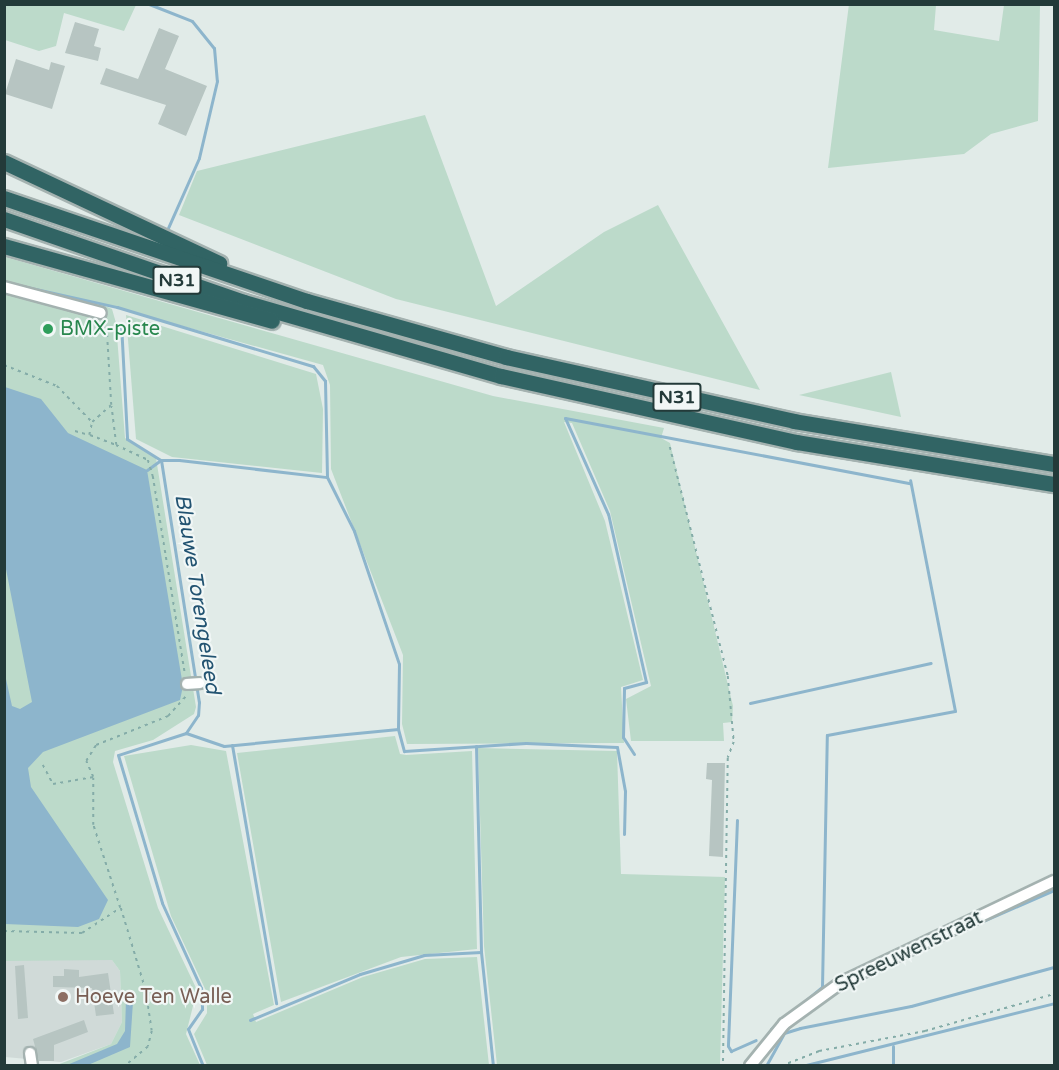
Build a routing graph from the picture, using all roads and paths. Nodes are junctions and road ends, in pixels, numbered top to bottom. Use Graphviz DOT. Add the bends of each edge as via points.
graph roads {
  1 [pos="4,162"];
  2 [pos="4,198"];
  3 [pos="4,219"];
  4 [pos="4,246"];
  5 [pos="228,275"];
  6 [pos="4,287"];
  7 [pos="101,313"];
  8 [pos="352,335"];
  9 [pos="4,365"];
  10 [pos="111,405"];
  11 [pos="92,422"];
  12 [pos="75,431"];
  13 [pos="89,435"];
  14 [pos="116,445"];
  15 [pos="670,447"];
  16 [pos="1054,464"];
  17 [pos="1054,484"];
  18 [pos="200,683"];
  19 [pos="187,684"];
  20 [pos="43,765"];
  21 [pos="93,777"];
  22 [pos="1054,881"];
  23 [pos="120,908"];
  24 [pos="4,931"];
  25 [pos="1054,994"];
  26 [pos="30,1053"];
  27 [pos="32,1065"];
  28 [pos="125,1065"];
  29 [pos="723,1065"];
  30 [pos="750,1065"];
  31 [pos="781,1065"];
  1 -- 5 [label="highway" via="218,262"];
  2 -- 5 [label="highway, N31"];
  3 -- 8 [label="highway, N31"];
  4 -- 8 [label="highway" via="266,320"];
  5 -- 16 [label="highway, N31" via="507,357 658,393"];
  6 -- 7 [label="street"];
  7 -- 10 [label="path"];
  8 -- 17 [label="highway, N31" via="650,412 797,442"];
  9 -- 11 [label="path" via="57,386"];
  10 -- 11 [label="path"];
  10 -- 14 [label="path"];
  11 -- 13 [label="path"];
  12 -- 13 [label="path"];
  13 -- 14 [label="path"];
  14 -- 19 [label="path" via="148,460 153,476"];
  15 -- 29 [label="path" via="728,676 734,742 728,758"];
  18 -- 19 [label="street"];
  19 -- 21 [label="path" via="185,699 168,716 96,745 86,761"];
  20 -- 21 [label="path" via="53,784"];
  21 -- 23 [label="path" via="93,825"];
  22 -- 30 [label="street, Spreeuwenstraat" via="842,982 784,1024"];
  23 -- 24 [label="path" via="82,933"];
  23 -- 28 [label="path" via="134,940 152,1031 148,1047"];
  25 -- 31 [label="path" via="925,1031 819,1051"];
  26 -- 27 [label="street"];
}
